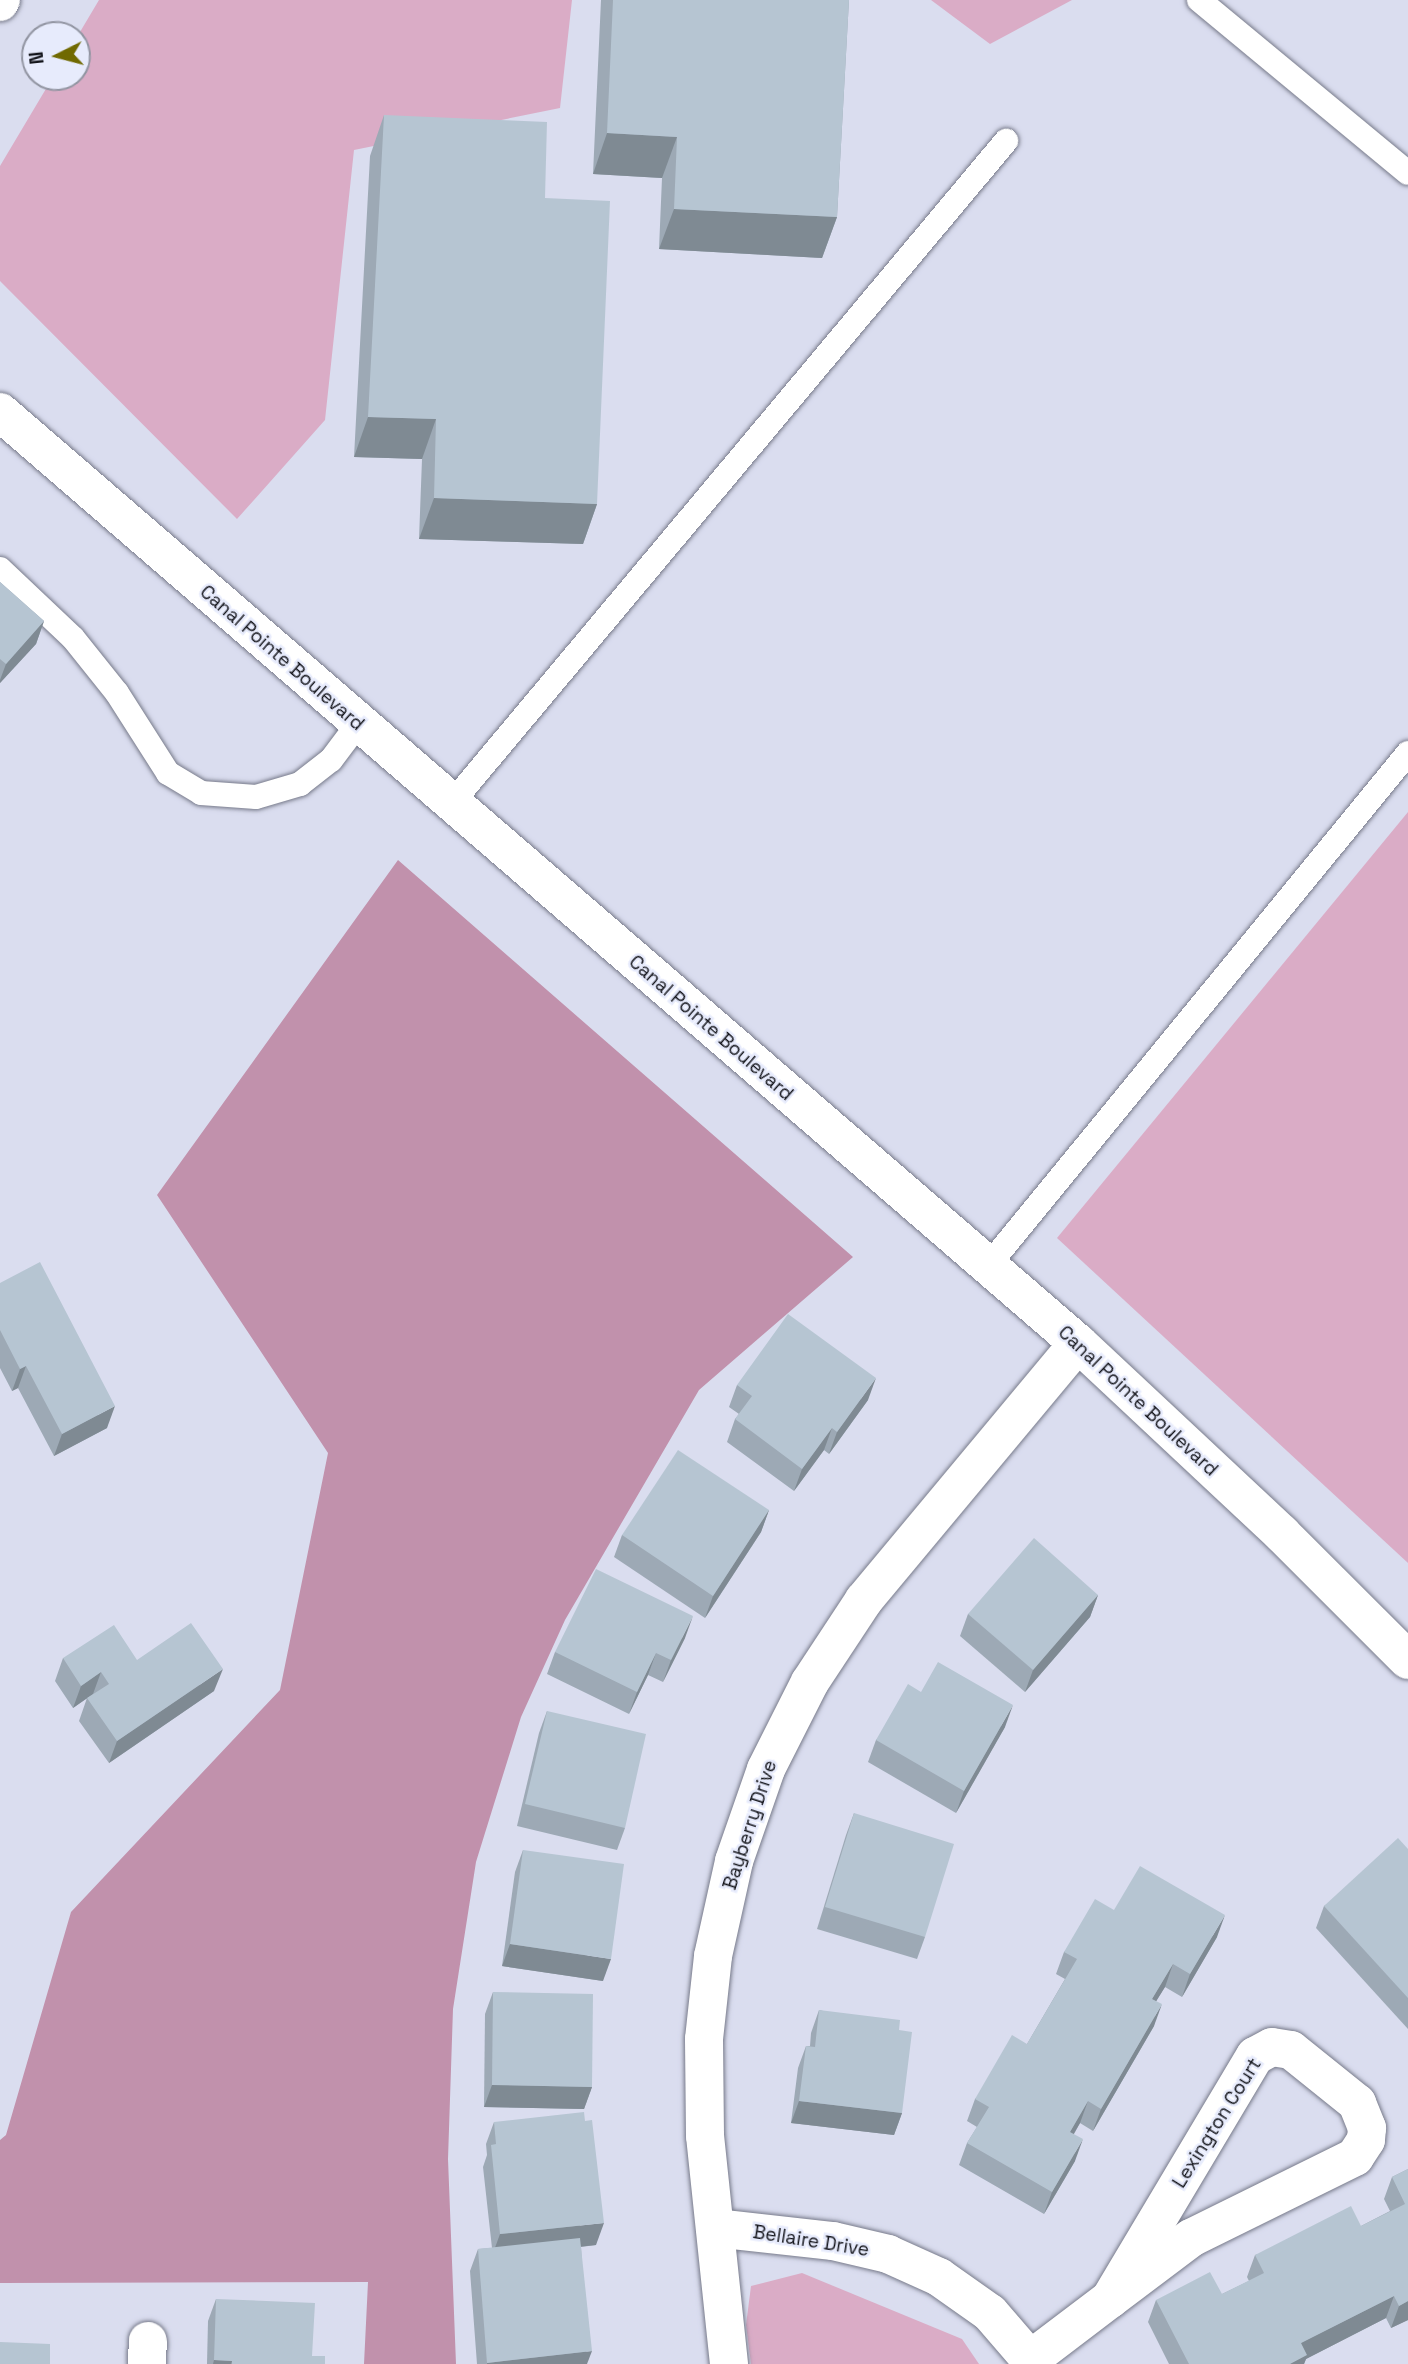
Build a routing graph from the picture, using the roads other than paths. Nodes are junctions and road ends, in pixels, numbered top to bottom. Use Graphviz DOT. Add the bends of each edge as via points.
graph roads {
  1 [pos="1199,0"];
  2 [pos="1006,141"];
  3 [pos="1408,173"];
  4 [pos="0,412"];
  5 [pos="0,569"];
  6 [pos="358,724"];
  7 [pos="1408,754"];
  8 [pos="451,804"];
  9 [pos="988,1266"];
  10 [pos="1078,1343"];
  11 [pos="1408,1660"];
  12 [pos="715,2228"];
  13 [pos="1110,2299"];
  14 [pos="1032,2361"];
  15 [pos="729,2364"];
  1 -- 3 [label="lane"];
  2 -- 8 [label="lane"];
  4 -- 6 [label="street, Canal Pointe Boulevard"];
  5 -- 6 [label="lane" via="73,638 117,694 168,773 201,793 256,797 300,784 331,760"];
  6 -- 8 [label="street, Canal Pointe Boulevard"];
  7 -- 9 [label="lane"];
  8 -- 9 [label="street, Canal Pointe Boulevard"];
  9 -- 10 [label="street, Canal Pointe Boulevard"];
  10 -- 11 [label="street, Canal Pointe Boulevard"];
  10 -- 12 [label="street, Bayberry Drive" via="864,1600 810,1682 766,1769 734,1861 712,1968 704,2039"];
  12 -- 14 [label="street, Bellaire Drive" via="833,2241 888,2254 939,2277 990,2314"];
  12 -- 15 [label="street, Bayberry Drive"];
  13 -- 13 [label="street, Lexington Court" via="1191,2238 1355,2157 1366,2140 1367,2128 1357,2104 1291,2050 1272,2047 1255,2056"];
  13 -- 14 [label="street, Lexington Court"];
}
